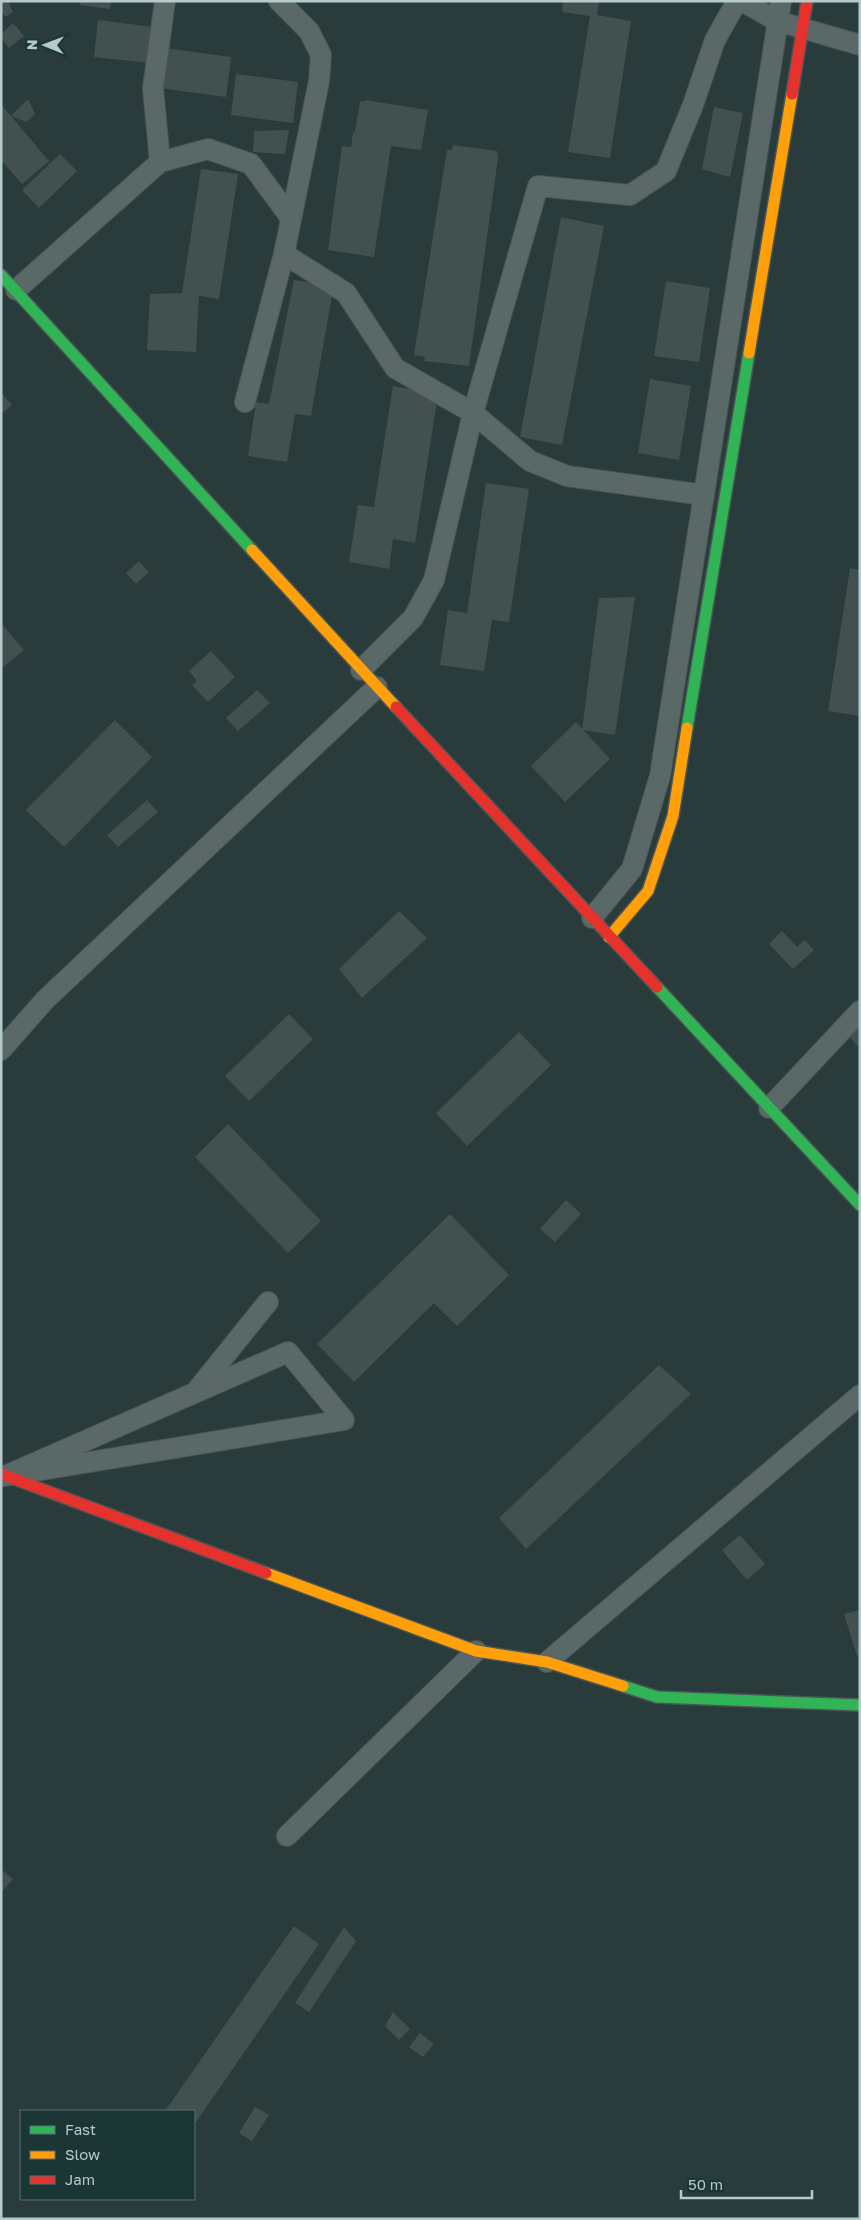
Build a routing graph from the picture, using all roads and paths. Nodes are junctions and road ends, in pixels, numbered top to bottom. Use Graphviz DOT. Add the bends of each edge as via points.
graph roads {
  1 [pos="166,1"];
  2 [pos="279,1"];
  3 [pos="737,1"];
  4 [pos="742,1"];
  5 [pos="780,1"];
  6 [pos="807,1"];
  7 [pos="777,21"];
  8 [pos="803,28"];
  9 [pos="860,45"];
  10 [pos="160,162"];
  11 [pos="290,218"];
  12 [pos="284,254"];
  13 [pos="1,275"];
  14 [pos="16,290"];
  15 [pos="245,402"];
  16 [pos="473,412"];
  17 [pos="704,495"];
  18 [pos="361,670"];
  19 [pos="377,687"];
  20 [pos="592,918"];
  21 [pos="609,937"];
  22 [pos="45,1000"];
  23 [pos="860,1011"];
  24 [pos="1,1030"];
  25 [pos="1,1050"];
  26 [pos="769,1108"];
  27 [pos="860,1205"];
  28 [pos="268,1302"];
  29 [pos="196,1392"];
  30 [pos="860,1395"];
  31 [pos="3,1475"];
  32 [pos="476,1651"];
  33 [pos="547,1662"];
  34 [pos="860,1705"];
  35 [pos="287,1836"];
  1 -- 10 [label="street" via="152,88"];
  2 -- 11 [label="street" via="310,31 321,55 319,81"];
  3 -- 16 [label="street" via="715,40 666,171 630,195 538,186"];
  4 -- 7 [label="street"];
  5 -- 7 [label="street"];
  6 -- 8 [label="street"];
  7 -- 8 [label="street"];
  7 -- 17 [label="street"];
  8 -- 9 [label="street"];
  8 -- 21 [label="street" via="673,816 648,891"];
  10 -- 11 [label="street" via="208,149 251,164"];
  10 -- 14 [label="street"];
  11 -- 12 [label="street"];
  12 -- 15 [label="street"];
  12 -- 16 [label="street" via="346,293 395,368"];
  13 -- 14 [label="street"];
  14 -- 18 [label="street"];
  16 -- 17 [label="street" via="530,461 567,476"];
  16 -- 18 [label="street" via="434,580 413,618"];
  17 -- 20 [label="street" via="660,776 632,869"];
  18 -- 19 [label="street"];
  19 -- 20 [label="street"];
  19 -- 22 [label="street"];
  20 -- 21 [label="street"];
  21 -- 26 [label="street"];
  22 -- 24 [label="street"];
  22 -- 25 [label="street"];
  23 -- 26 [label="street"];
  26 -- 27 [label="street"];
  28 -- 29 [label="street"];
  29 -- 31 [label="street"];
  29 -- 31 [label="street" via="288,1352 344,1420"];
  30 -- 33 [label="street"];
  31 -- 32 [label="street"];
  32 -- 33 [label="street"];
  32 -- 35 [label="street"];
  33 -- 34 [label="street" via="657,1697"];
}
